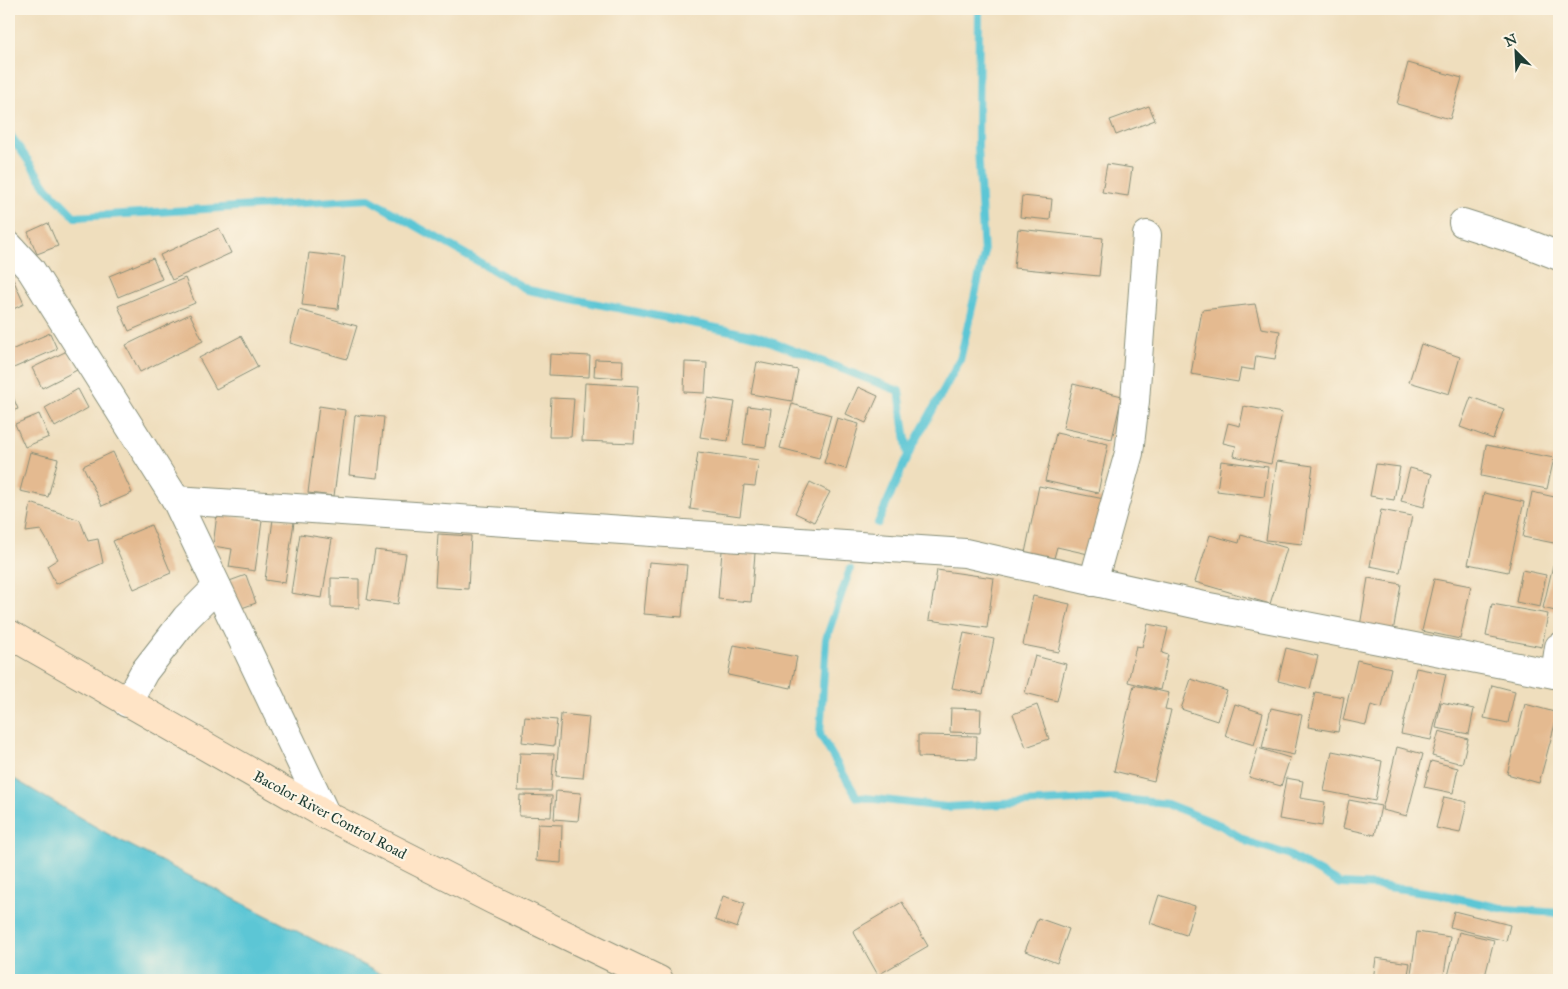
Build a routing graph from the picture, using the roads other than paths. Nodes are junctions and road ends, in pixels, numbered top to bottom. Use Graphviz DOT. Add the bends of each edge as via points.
graph roads {
  1 [pos="1463,224"];
  2 [pos="1147,235"];
  3 [pos="9,246"];
  4 [pos="1559,256"];
  5 [pos="20,264"];
  6 [pos="176,500"];
  7 [pos="1094,582"];
  8 [pos="217,587"];
  9 [pos="9,634"];
  10 [pos="1559,647"];
  11 [pos="1557,674"];
  12 [pos="127,703"];
  13 [pos="326,815"];
  14 [pos="659,980"];
  1 -- 4 [label="street"];
  2 -- 7 [label="street" via="1129,453"];
  3 -- 5 [label="street"];
  5 -- 6 [label="street"];
  6 -- 7 [label="street" via="965,552"];
  6 -- 8 [label="street"];
  7 -- 11 [label="street"];
  8 -- 12 [label="street" via="186,618 144,672"];
  8 -- 13 [label="street"];
  9 -- 12 [label="street, Bacolor River Control Road"];
  10 -- 11 [label="street"];
  12 -- 13 [label="street, Bacolor River Control Road"];
  13 -- 14 [label="street, Bacolor River Control Road"];
}
